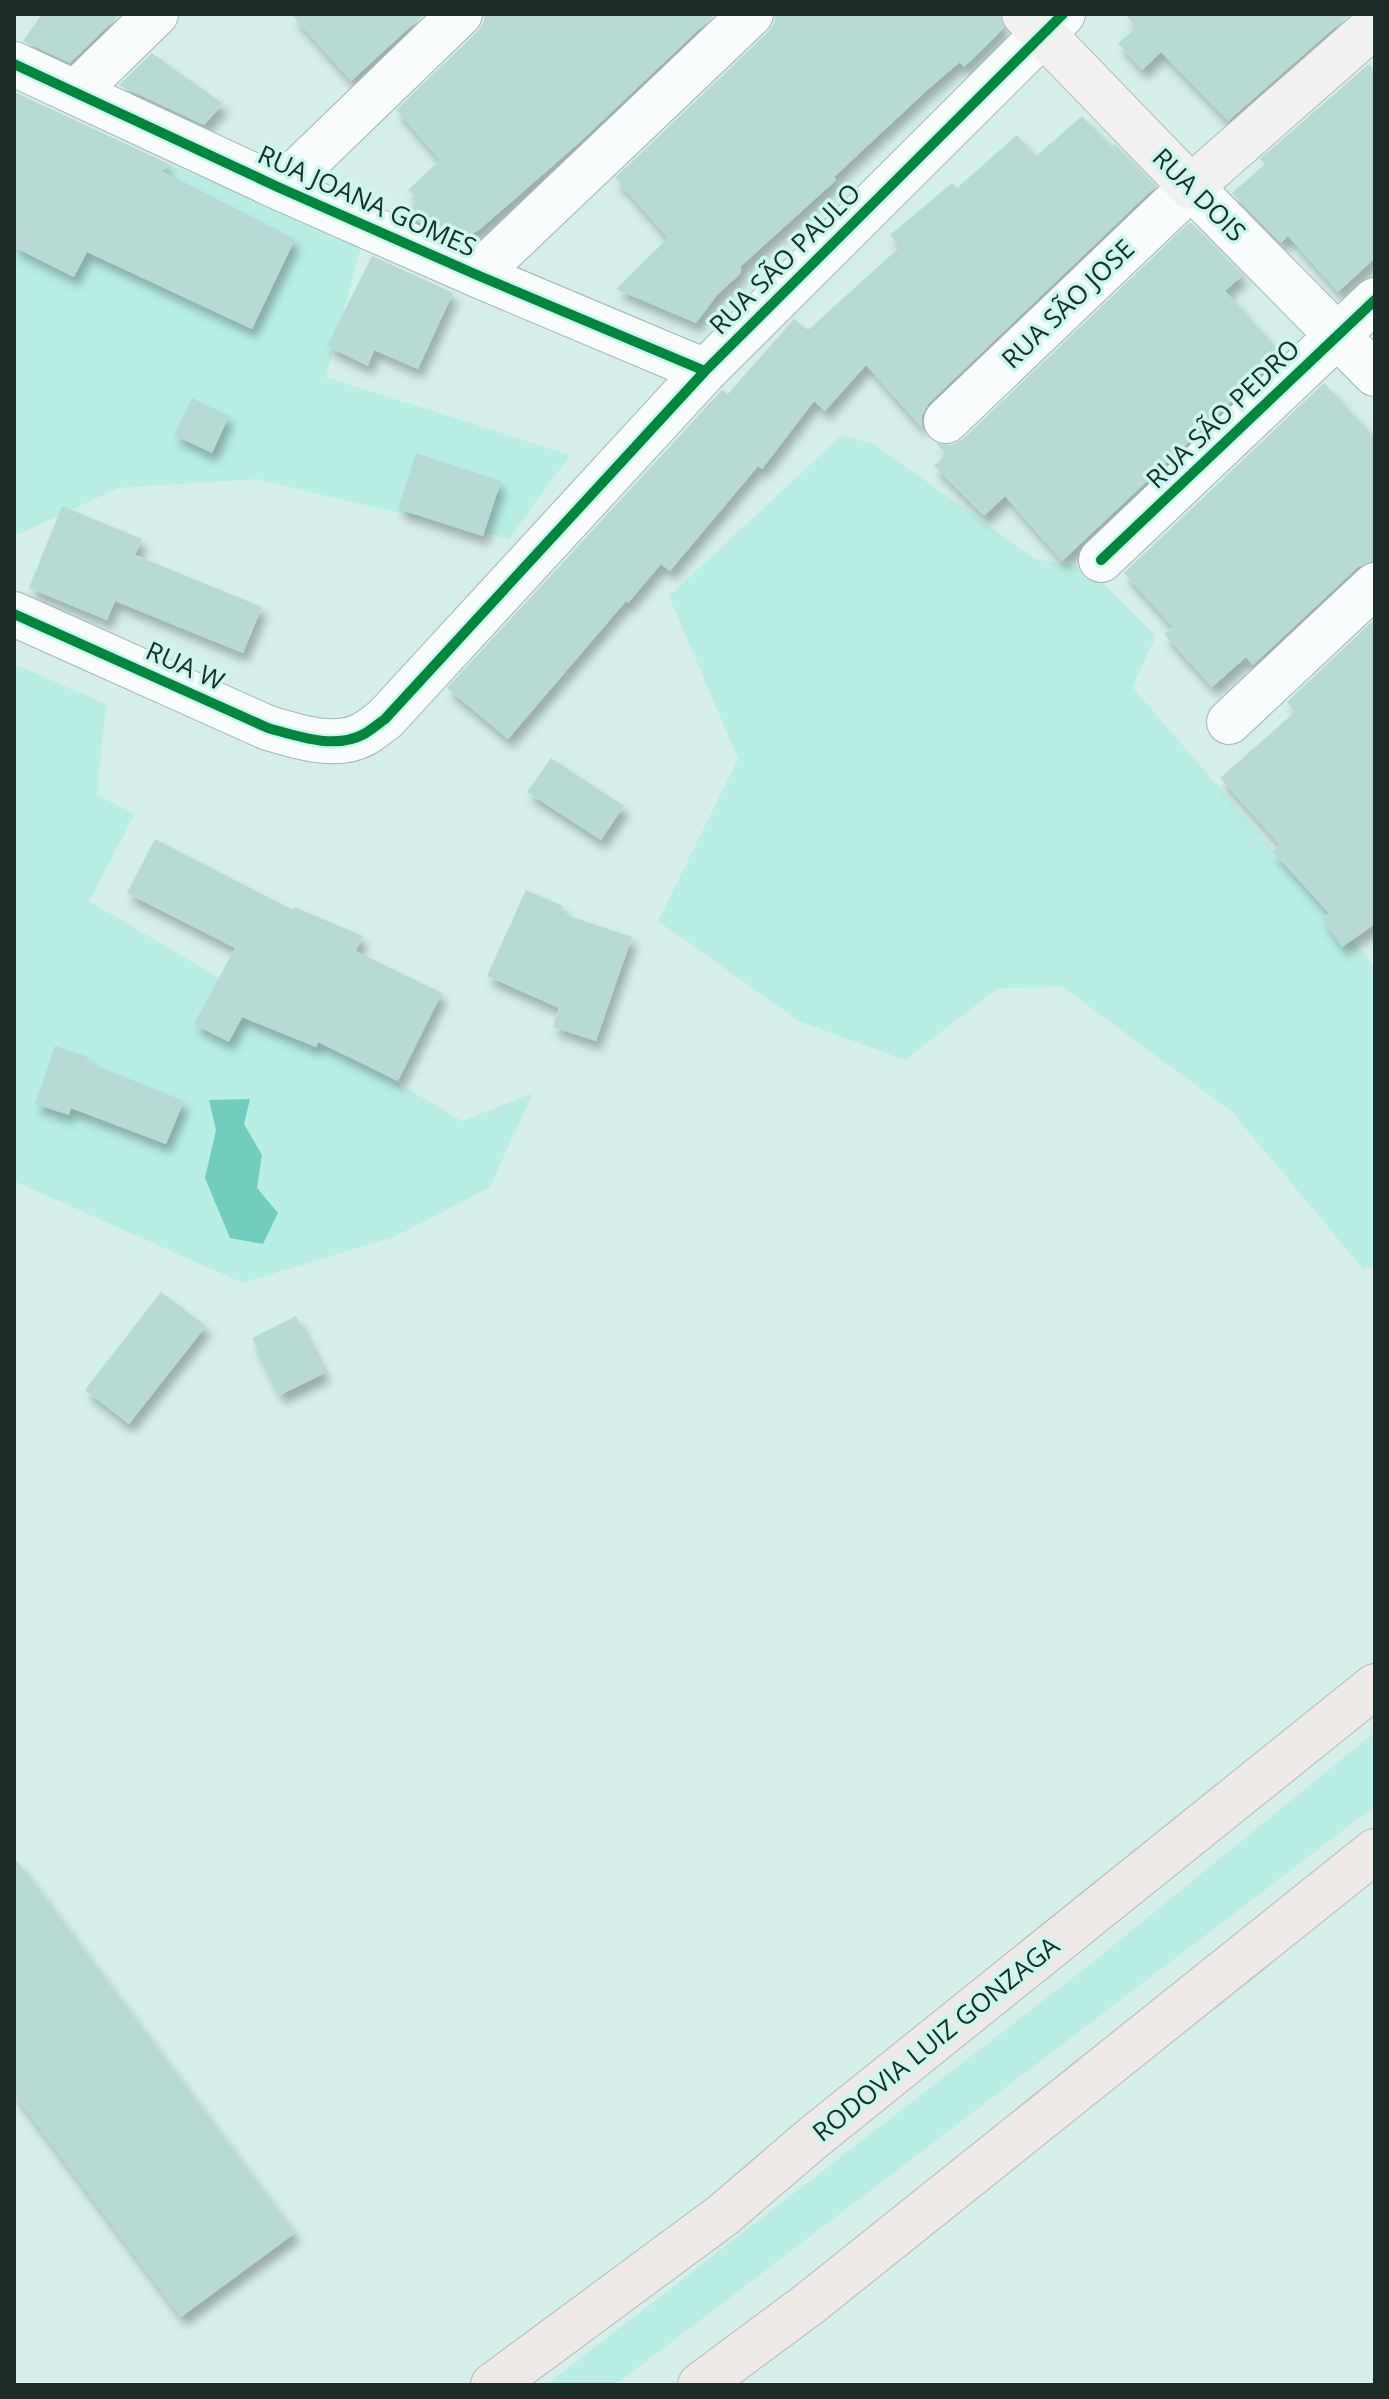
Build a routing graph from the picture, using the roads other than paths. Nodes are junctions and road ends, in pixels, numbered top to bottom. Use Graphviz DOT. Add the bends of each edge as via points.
graph roads {
  1 [pos="156,14"];
  2 [pos="460,14"];
  3 [pos="751,14"];
  4 [pos="1043,20"];
  5 [pos="1375,25"];
  6 [pos="14,64"];
  7 [pos="76,92"];
  8 [pos="1191,187"];
  9 [pos="280,188"];
  10 [pos="477,275"];
  11 [pos="1375,300"];
  12 [pos="1338,334"];
  13 [pos="705,371"];
  14 [pos="1375,374"];
  15 [pos="946,421"];
  16 [pos="1101,560"];
  17 [pos="1375,585"];
  18 [pos="14,614"];
  19 [pos="1229,722"];
  20 [pos="342,741"];
  21 [pos="1375,1686"];
  22 [pos="1375,1851"];
  23 [pos="493,2385"];
  24 [pos="700,2385"];
  1 -- 7 [label="street"];
  2 -- 9 [label="street"];
  3 -- 10 [label="street"];
  4 -- 8 [label="main road, RUA DOIS"];
  4 -- 13 [label="street, RUA SÃO PAULO"];
  5 -- 8 [label="main road"];
  6 -- 7 [label="street, RUA JOANA GOMES"];
  7 -- 9 [label="street, RUA JOANA GOMES"];
  8 -- 12 [label="street, RUA DOIS"];
  8 -- 15 [label="street, RUA SÃO JOSE"];
  9 -- 10 [label="street, RUA JOANA GOMES"];
  10 -- 13 [label="street, RUA JOANA GOMES"];
  11 -- 12 [label="street, RUA SÃO PEDRO"];
  12 -- 14 [label="street, RUA DOIS"];
  12 -- 16 [label="street, RUA SÃO PEDRO"];
  13 -- 20 [label="street, RUA SÃO PAULO" via="385,719 364,735"];
  17 -- 19 [label="street"];
  18 -- 20 [label="street, RUA W" via="268,728"];
  21 -- 23 [label="highway, RODOVIA LUIZ GONZAGA" via="723,2215"];
  22 -- 24 [label="highway" via="809,2304"];
}
